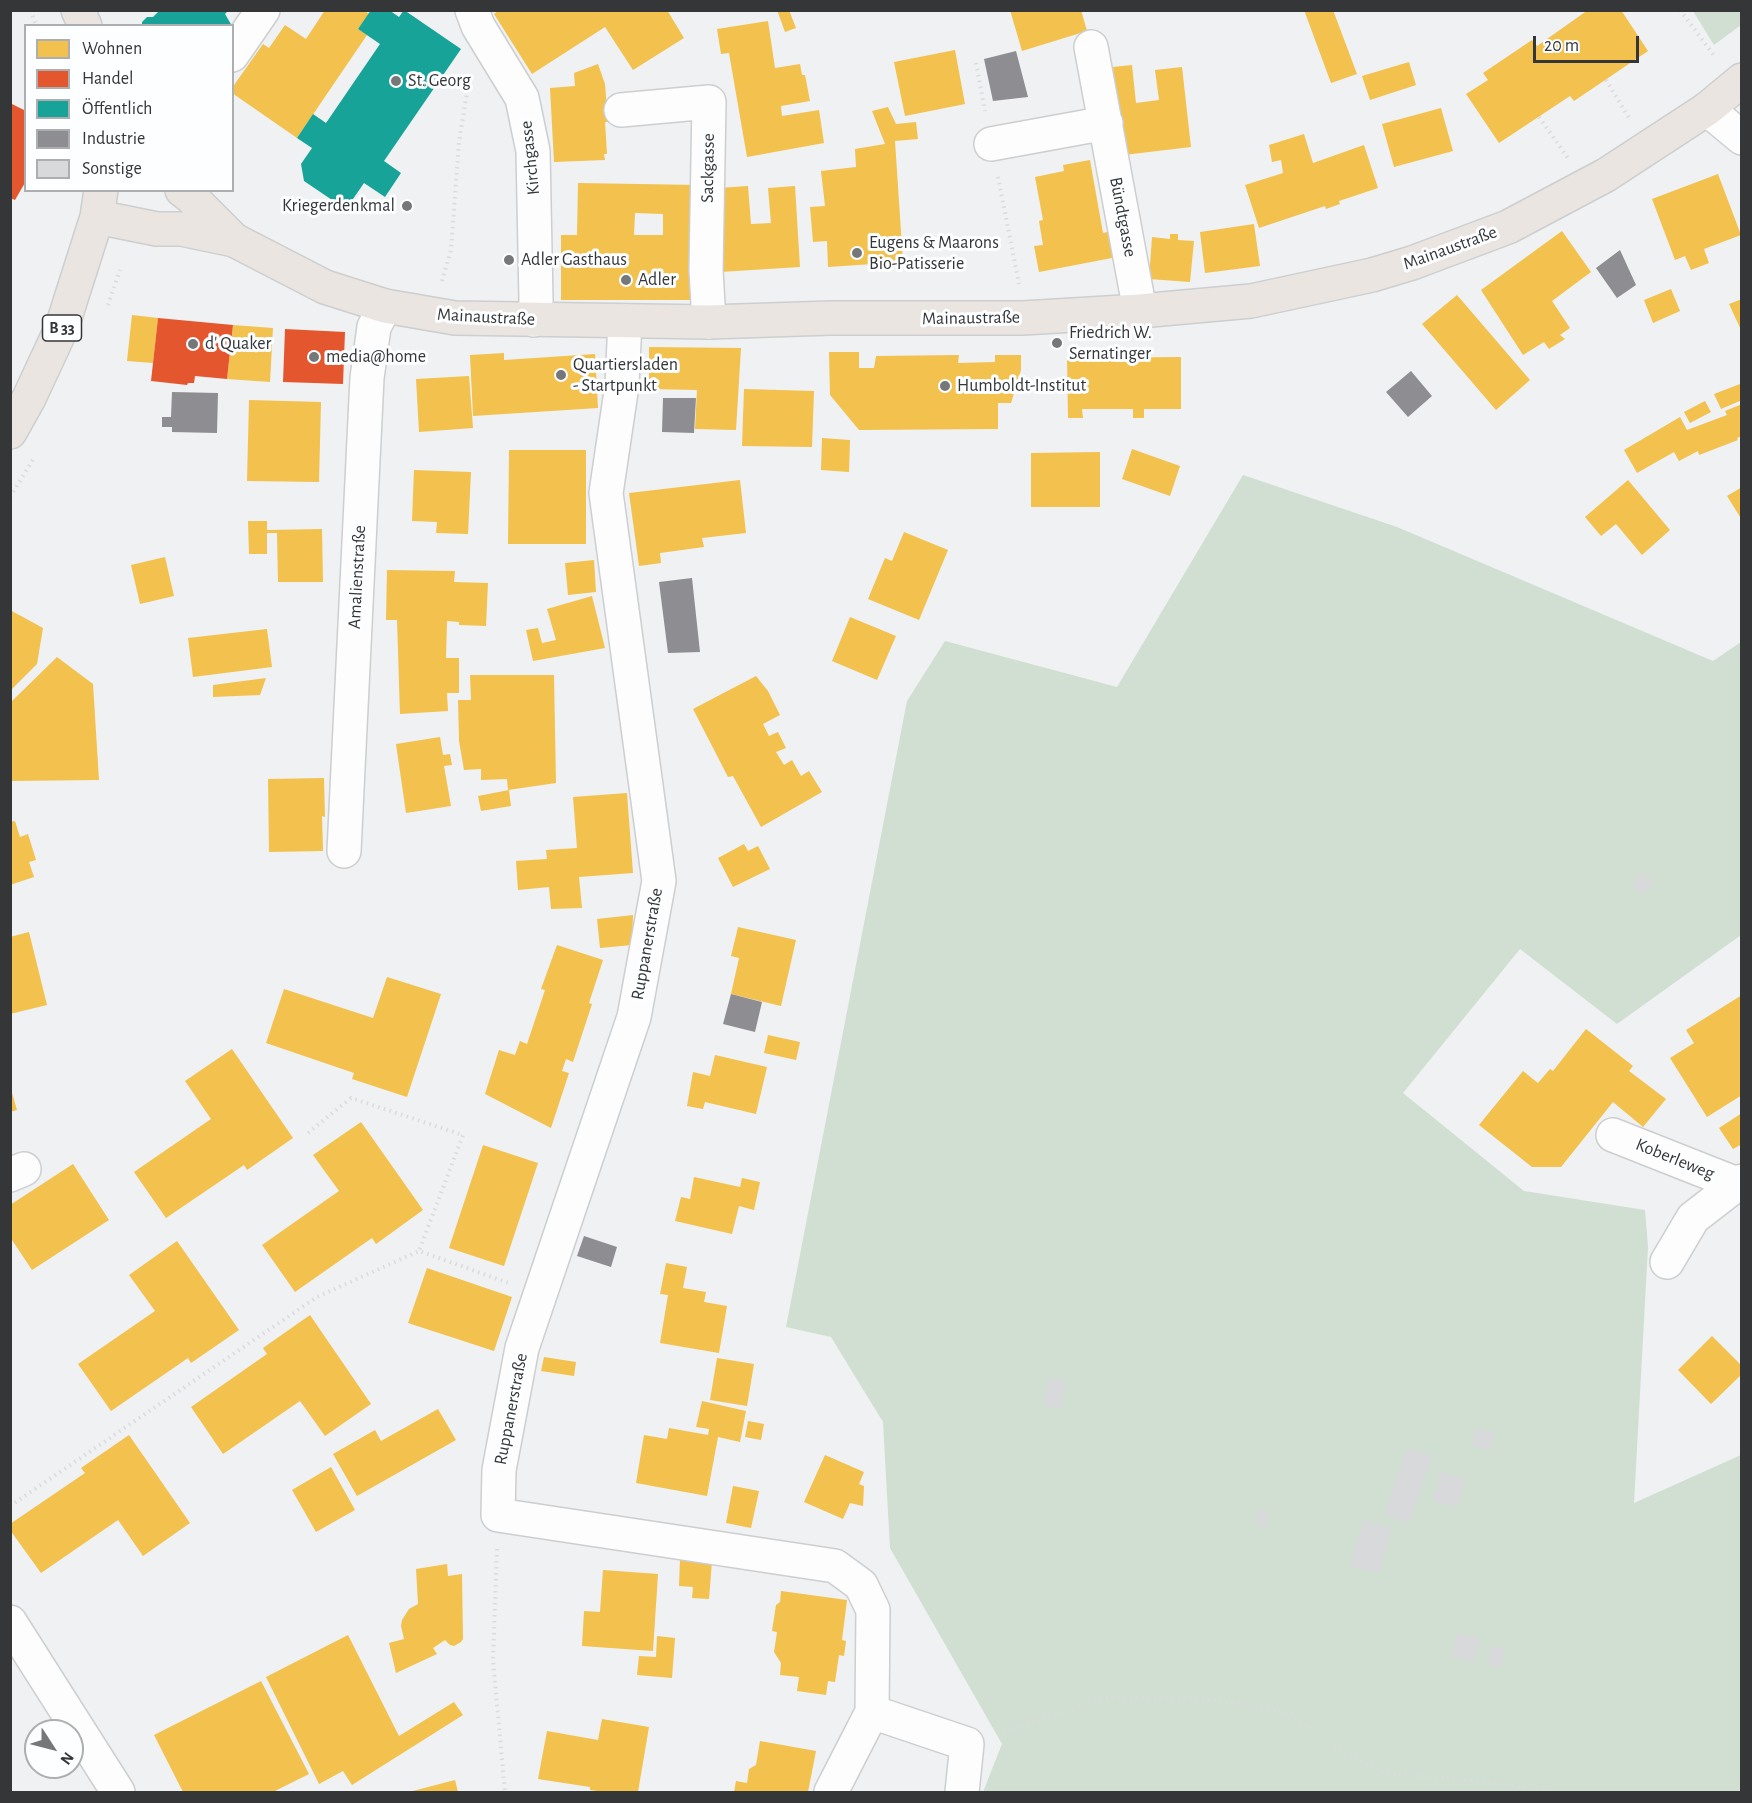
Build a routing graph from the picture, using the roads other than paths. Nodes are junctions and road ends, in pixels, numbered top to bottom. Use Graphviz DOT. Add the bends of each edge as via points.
graph roads {
  1 [pos="78,10"];
  2 [pos="263,10"];
  3 [pos="472,10"];
  4 [pos="84,24"];
  5 [pos="1091,47"];
  6 [pos="234,52"];
  7 [pos="1742,80"];
  8 [pos="1707,109"];
  9 [pos="621,110"];
  10 [pos="1106,123"];
  11 [pos="1742,138"];
  12 [pos="991,144"];
  13 [pos="185,192"];
  14 [pos="99,204"];
  15 [pos="234,240"];
  16 [pos="386,306"];
  17 [pos="1140,311"];
  18 [pos="534,320"];
  19 [pos="625,321"];
  20 [pos="709,322"];
  21 [pos="10,432"];
  22 [pos="344,851"];
  23 [pos="1613,1135"];
  24 [pos="1739,1183"];
  25 [pos="1666,1262"];
  26 [pos="10,1622"];
  27 [pos="872,1712"];
  28 [pos="118,1792"];
  29 [pos="831,1792"];
  30 [pos="962,1792"];
  1 -- 4 [label="main road"];
  2 -- 6 [label="street"];
  3 -- 18 [label="street, Kirchgasse" via="522,98 533,151"];
  5 -- 10 [label="street, Bündtgasse"];
  7 -- 8 [label="main road, Mainaustraße"];
  8 -- 11 [label="street"];
  8 -- 17 [label="main road, Mainaustraße" via="1606,175 1508,227 1412,263 1251,301"];
  9 -- 20 [label="street, Sackgasse" via="709,102"];
  10 -- 12 [label="street"];
  10 -- 17 [label="street, Bündtgasse"];
  13 -- 15 [label="main road, Mainaustraße"];
  14 -- 15 [label="main road" via="157,229"];
  14 -- 21 [label="main road, B 33" via="62,327"];
  15 -- 16 [label="main road, Mainaustraße" via="325,287"];
  16 -- 18 [label="main road, Mainaustraße" via="455,318"];
  16 -- 22 [label="street, Amalienstraße" via="374,327 367,378"];
  17 -- 20 [label="main road, Mainaustraße" via="1023,318"];
  18 -- 19 [label="main road, Mainaustraße"];
  19 -- 20 [label="main road, Mainaustraße"];
  19 -- 27 [label="street, Ruppanerstraße" via="622,385 606,493 659,880 634,1017 520,1359 499,1470 498,1515 835,1566 861,1585 873,1610"];
  23 -- 24 [label="street, Koberleweg"];
  24 -- 25 [label="street, Koberleweg" via="1693,1218"];
  26 -- 28 [label="street"];
  27 -- 29 [label="street"];
  27 -- 30 [label="street" via="967,1744"];
}
